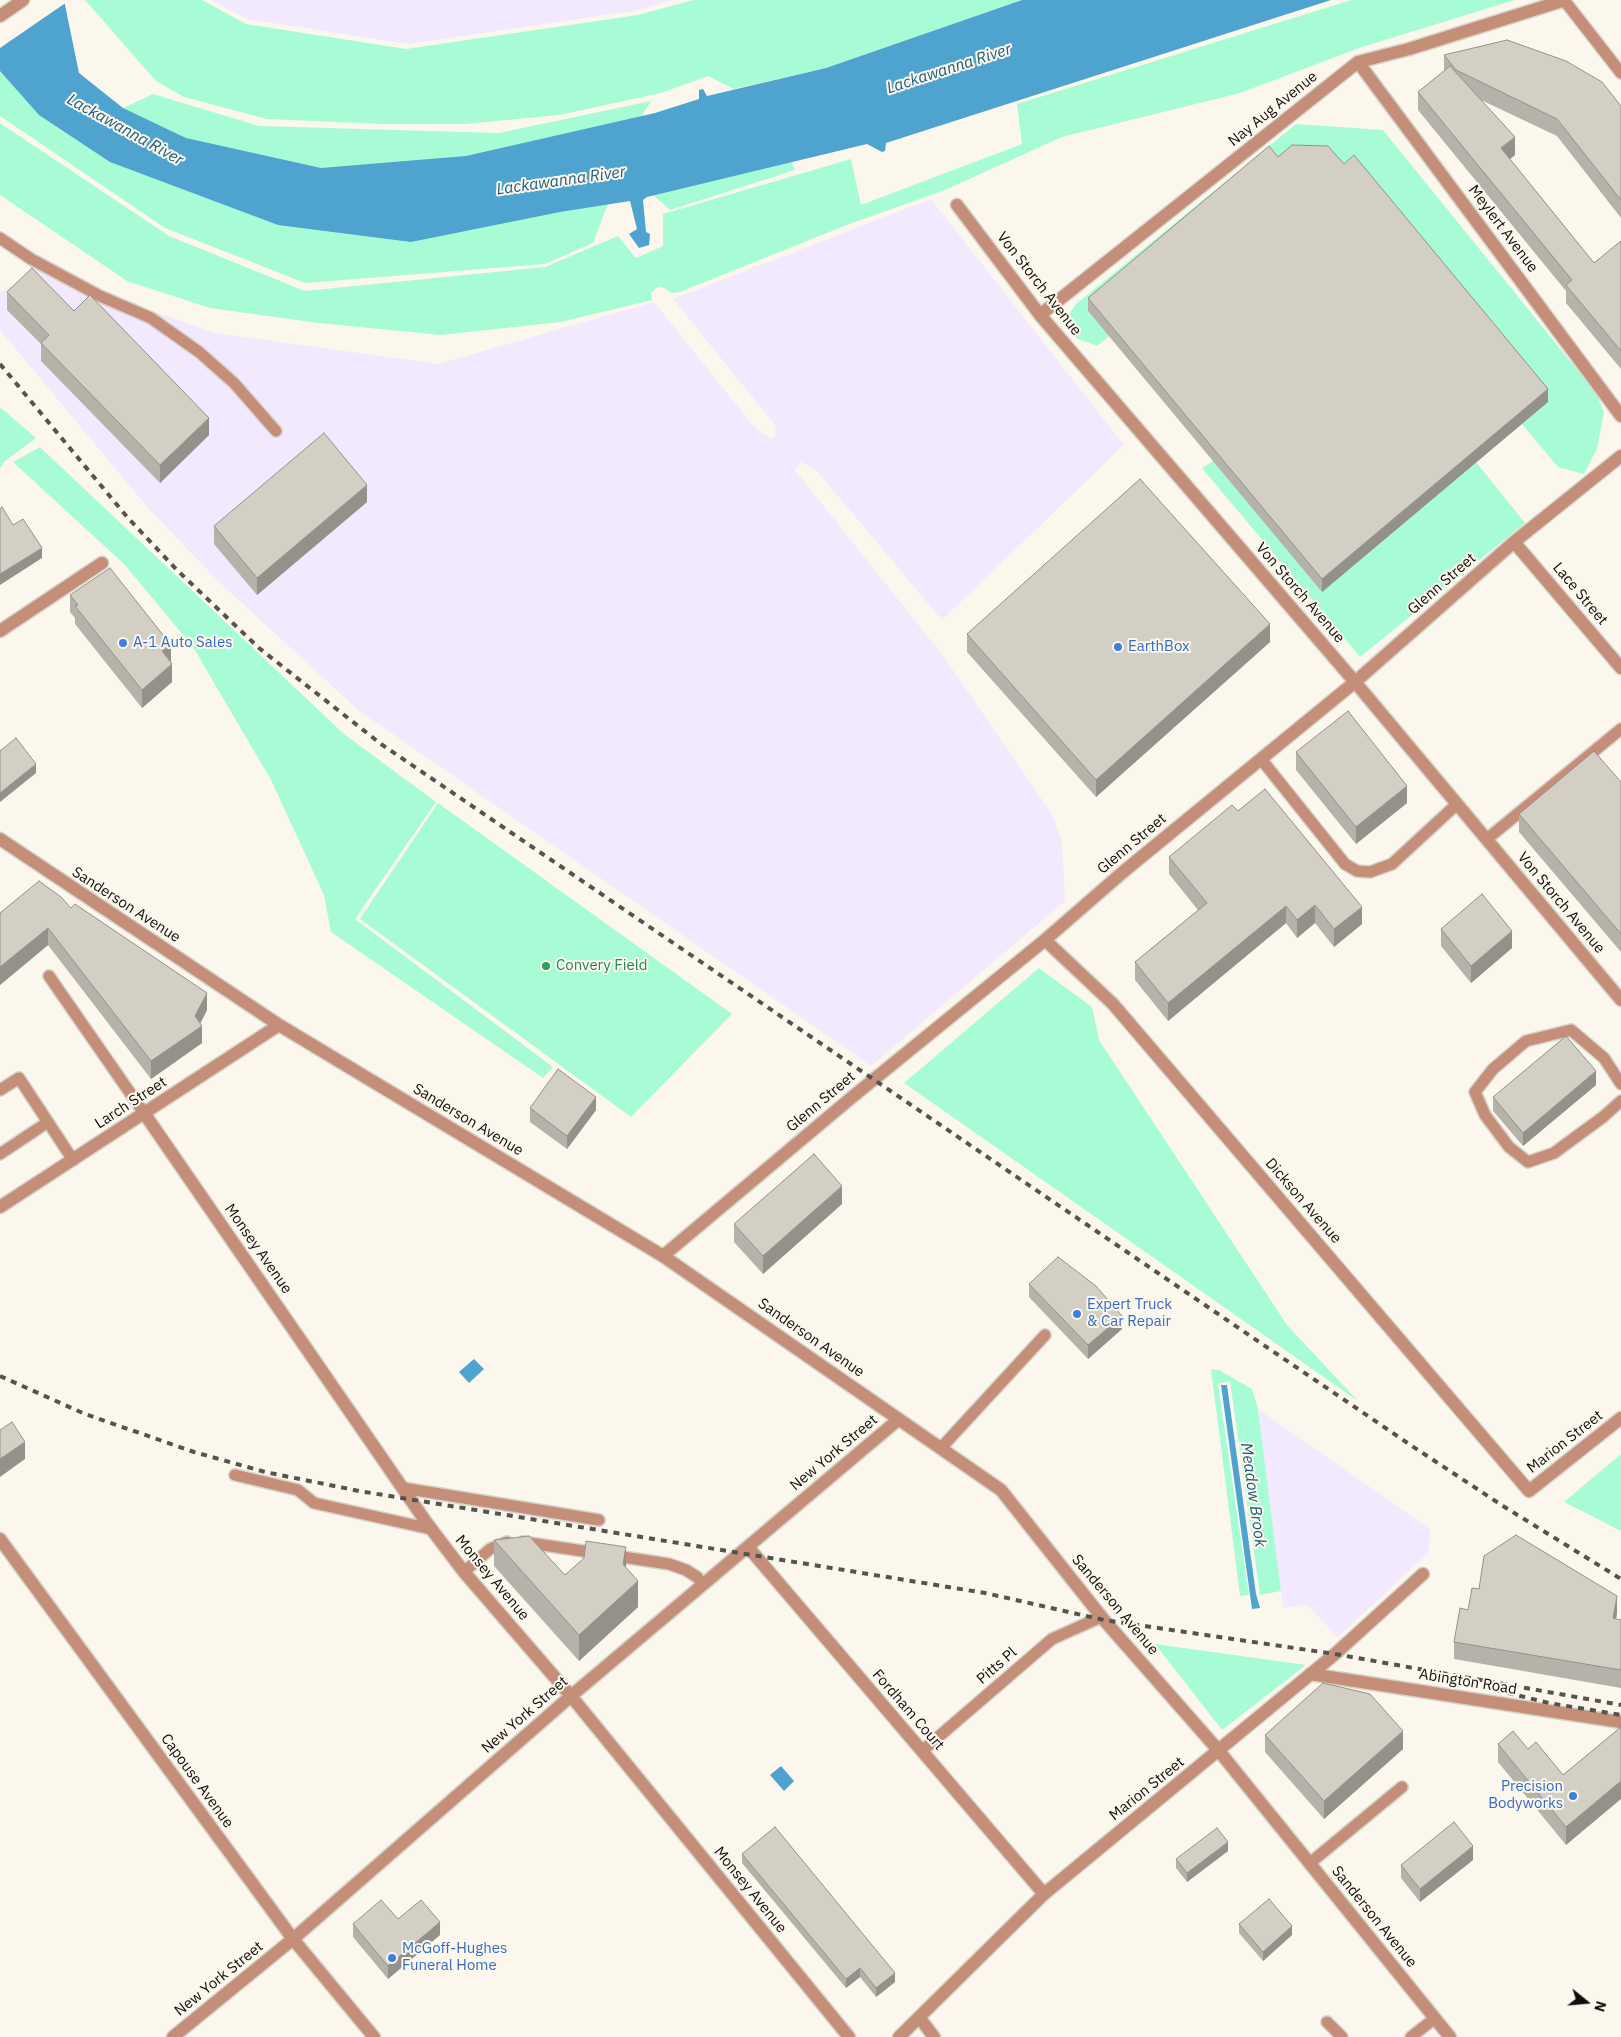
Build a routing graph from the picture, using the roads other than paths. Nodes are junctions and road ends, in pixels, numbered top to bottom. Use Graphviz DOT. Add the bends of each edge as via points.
graph roads {
  1 [pos="23,0"];
  2 [pos="1565,0"];
  3 [pos="0,16"];
  4 [pos="1358,62"];
  5 [pos="1621,73"];
  6 [pos="957,205"];
  7 [pos="0,238"];
  8 [pos="1040,316"];
  9 [pos="1621,416"];
  10 [pos="276,431"];
  11 [pos="1621,456"];
  12 [pos="1514,542"];
  13 [pos="102,563"];
  14 [pos="0,631"];
  15 [pos="1621,668"];
  16 [pos="1355,682"];
  17 [pos="1621,729"];
  18 [pos="1261,759"];
  19 [pos="1457,804"];
  20 [pos="0,839"];
  21 [pos="1487,839"];
  22 [pos="1045,940"];
  23 [pos="49,976"];
  24 [pos="1621,1000"];
  25 [pos="279,1025"];
  26 [pos="1621,1084"];
  27 [pos="0,1090"];
  28 [pos="1621,1101"];
  29 [pos="144,1113"];
  30 [pos="48,1122"];
  31 [pos="0,1154"];
  32 [pos="73,1160"];
  33 [pos="0,1207"];
  34 [pos="664,1256"];
  35 [pos="1045,1334"];
  36 [pos="1621,1418"];
  37 [pos="899,1419"];
  38 [pos="941,1448"];
  39 [pos="235,1475"];
  40 [pos="403,1488"];
  41 [pos="1529,1491"];
  42 [pos="600,1520"];
  43 [pos="431,1529"];
  44 [pos="0,1539"];
  45 [pos="748,1547"];
  46 [pos="464,1572"];
  47 [pos="1423,1574"];
  48 [pos="703,1584"];
  49 [pos="1101,1617"];
  50 [pos="1310,1674"];
  51 [pos="571,1696"];
  52 [pos="1621,1722"];
  53 [pos="922,1751"];
  54 [pos="1219,1751"];
  55 [pos="1402,1787"];
  56 [pos="1310,1863"];
  57 [pos="1044,1894"];
  58 [pos="293,1939"];
  59 [pos="919,2017"];
  60 [pos="1435,2018"];
  61 [pos="1327,2022"];
  62 [pos="173,2037"];
  63 [pos="374,2037"];
  64 [pos="849,2037"];
  65 [pos="899,2037"];
  66 [pos="934,2037"];
  67 [pos="1342,2037"];
  68 [pos="1411,2037"];
  69 [pos="1450,2037"];
  1 -- 3 [label="street"];
  2 -- 4 [label="street, Nay Aug Avenue"];
  2 -- 5 [label="lane"];
  4 -- 8 [label="street, Nay Aug Avenue"];
  4 -- 9 [label="street, Meylert Avenue"];
  6 -- 8 [label="street, Von Storch Avenue"];
  7 -- 10 [label="lane" via="31,259 100,296 152,318 199,352 234,383"];
  8 -- 16 [label="street, Von Storch Avenue"];
  11 -- 12 [label="street, Glenn Street"];
  12 -- 15 [label="street, Lace Street"];
  12 -- 16 [label="street, Glenn Street"];
  13 -- 14 [label="street"];
  16 -- 18 [label="street, Glenn Street"];
  16 -- 19 [label="street, Von Storch Avenue"];
  17 -- 21 [label="lane"];
  18 -- 19 [label="lane" via="1345,864 1357,872 1370,872 1392,864"];
  18 -- 22 [label="street, Glenn Street"];
  19 -- 21 [label="street, Von Storch Avenue"];
  20 -- 25 [label="street, Sanderson Avenue"];
  21 -- 24 [label="street, Von Storch Avenue"];
  22 -- 34 [label="street, Glenn Street" via="850,1098"];
  22 -- 41 [label="street, Dickson Avenue" via="1113,1004"];
  23 -- 29 [label="lane"];
  25 -- 29 [label="street, Larch Street"];
  25 -- 34 [label="street, Sanderson Avenue"];
  26 -- 28 [label="lane" via="1604,1058 1571,1030 1526,1042 1493,1069 1475,1092 1485,1115 1509,1147 1528,1162 1554,1153"];
  27 -- 30 [label="lane" via="18,1078"];
  29 -- 32 [label="street, Larch Street"];
  29 -- 40 [label="street, Monsey Avenue"];
  30 -- 31 [label="lane"];
  30 -- 32 [label="lane"];
  32 -- 33 [label="street, Larch Street"];
  34 -- 37 [label="street, Sanderson Avenue"];
  35 -- 38 [label="lane"];
  36 -- 41 [label="street, Marion Street"];
  37 -- 38 [label="street, Sanderson Avenue"];
  37 -- 45 [label="street, New York Street"];
  38 -- 49 [label="street, Sanderson Avenue" via="1001,1490"];
  39 -- 43 [label="lane" via="298,1490 314,1503"];
  40 -- 42 [label="lane"];
  40 -- 43 [label="street, Monsey Avenue"];
  43 -- 46 [label="street, Monsey Avenue"];
  44 -- 58 [label="street, Capouse Avenue"];
  45 -- 48 [label="street, New York Street"];
  45 -- 53 [label="street, Fordham Court"];
  46 -- 48 [label="lane" via="490,1549 500,1544 522,1542 669,1564 686,1570"];
  46 -- 51 [label="street, Monsey Avenue"];
  47 -- 50 [label="street, Marion Street"];
  48 -- 51 [label="street, New York Street"];
  49 -- 53 [label="lane, Pitts Pl" via="1052,1639"];
  49 -- 54 [label="street, Sanderson Avenue"];
  50 -- 52 [label="street, Abington Road"];
  50 -- 54 [label="street, Marion Street"];
  51 -- 58 [label="street, New York Street"];
  51 -- 64 [label="street, Monsey Avenue"];
  53 -- 57 [label="street, Fordham Court"];
  54 -- 56 [label="street, Sanderson Avenue"];
  54 -- 57 [label="street, Marion Street"];
  55 -- 56 [label="lane"];
  56 -- 60 [label="street, Sanderson Avenue"];
  57 -- 59 [label="street, Marion Street"];
  58 -- 62 [label="street, New York Street"];
  58 -- 63 [label="street, Capouse Avenue"];
  59 -- 65 [label="street, Marion Street"];
  59 -- 66 [label="street"];
  60 -- 68 [label="lane"];
  60 -- 69 [label="street, Sanderson Avenue"];
  61 -- 67 [label="lane"];
}
